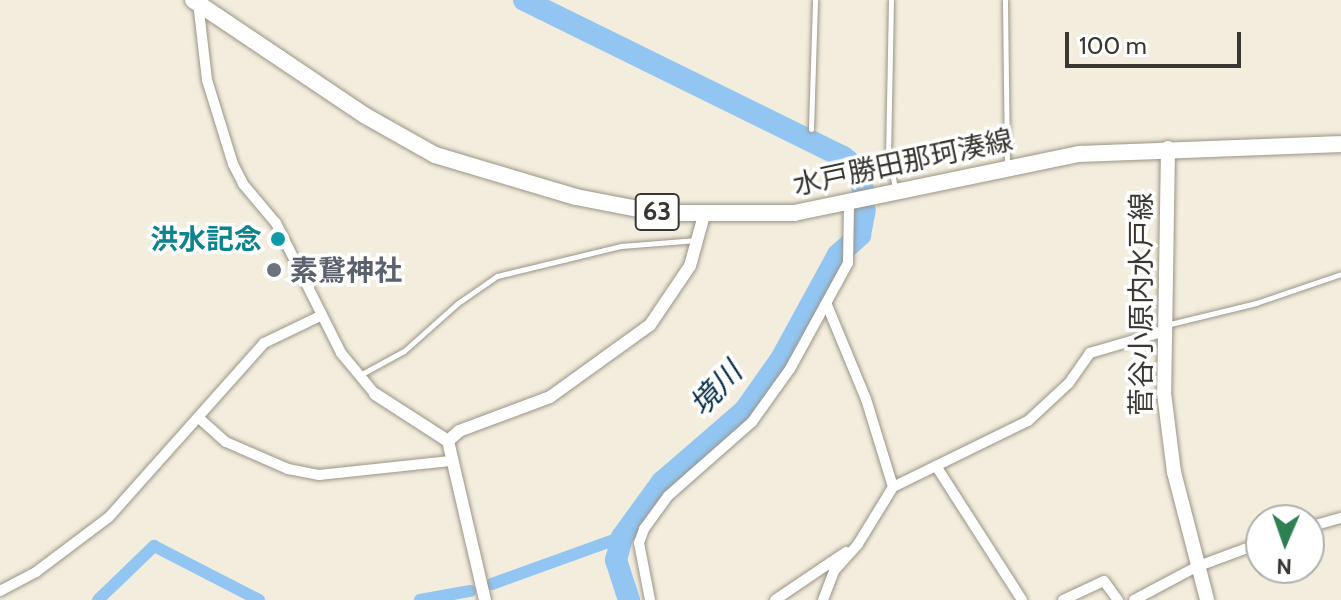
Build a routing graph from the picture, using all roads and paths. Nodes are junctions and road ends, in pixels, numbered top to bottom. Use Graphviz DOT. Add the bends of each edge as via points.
graph roads {
  1 [pos="815,0"];
  2 [pos="891,0"];
  3 [pos="1005,0"];
  4 [pos="196,1"];
  5 [pos="811,129"];
  6 [pos="1341,144"];
  7 [pos="1168,148"];
  8 [pos="1007,166"];
  9 [pos="896,193"];
  10 [pos="849,204"];
  11 [pos="704,215"];
  12 [pos="698,240"];
  13 [pos="1341,274"];
  14 [pos="827,305"];
  15 [pos="320,316"];
  16 [pos="1163,329"];
  17 [pos="359,376"];
  18 [pos="375,394"];
  19 [pos="199,418"];
  20 [pos="448,441"];
  21 [pos="450,461"];
  22 [pos="936,466"];
  23 [pos="893,487"];
  24 [pos="858,544"];
  25 [pos="1245,549"];
  26 [pos="1196,567"];
  27 [pos="0,591"];
  28 [pos="485,600"];
  29 [pos="650,600"];
  30 [pos="775,600"];
  31 [pos="823,600"];
  32 [pos="1022,600"];
  33 [pos="1063,600"];
  34 [pos="1118,600"];
  35 [pos="1134,600"];
  36 [pos="1207,600"];
  1 -- 5 [label="lane"];
  2 -- 9 [label="lane" via="888,152"];
  3 -- 8 [label="lane"];
  4 -- 11 [label="main road, 水戸勝田那珂湊線 / 63" via="364,115 435,155 576,197"];
  4 -- 15 [label="street" via="207,80 233,164 276,223"];
  6 -- 7 [label="main road, 水戸勝田那珂湊線 / 63"];
  7 -- 8 [label="main road, 水戸勝田那珂湊線 / 63"];
  7 -- 16 [label="main road, 菅谷小原内水戸線"];
  8 -- 9 [label="main road, 水戸勝田那珂湊線 / 63"];
  9 -- 10 [label="main road, 水戸勝田那珂湊線 / 63"];
  10 -- 11 [label="main road, 水戸勝田那珂湊線 / 63" via="777,214"];
  10 -- 14 [label="street" via="849,255"];
  11 -- 12 [label="street"];
  12 -- 17 [label="lane" via="621,246 497,276 404,351"];
  12 -- 20 [label="street" via="680,286 633,340 550,397 459,431"];
  13 -- 16 [label="lane"];
  14 -- 23 [label="street" via="866,399"];
  14 -- 29 [label="street" via="769,401 668,496 644,529 639,543"];
  15 -- 17 [label="street"];
  15 -- 19 [label="street" via="264,343"];
  16 -- 22 [label="street" via="1090,353 1069,383 1028,421 982,439"];
  16 -- 26 [label="main road, 菅谷小原内水戸線" via="1168,437"];
  17 -- 18 [label="street"];
  18 -- 20 [label="street"];
  19 -- 21 [label="street" via="226,442 288,469 319,475"];
  19 -- 27 [label="street" via="109,517 36,572"];
  20 -- 21 [label="street"];
  21 -- 28 [label="street"];
  22 -- 23 [label="street"];
  22 -- 32 [label="street"];
  23 -- 24 [label="street"];
  24 -- 30 [label="street"];
  24 -- 31 [label="street" via="834,571"];
  25 -- 26 [label="street"];
  26 -- 35 [label="street"];
  26 -- 36 [label="main road, 菅谷小原内水戸線"];
  33 -- 34 [label="street" via="1104,581"];
}
